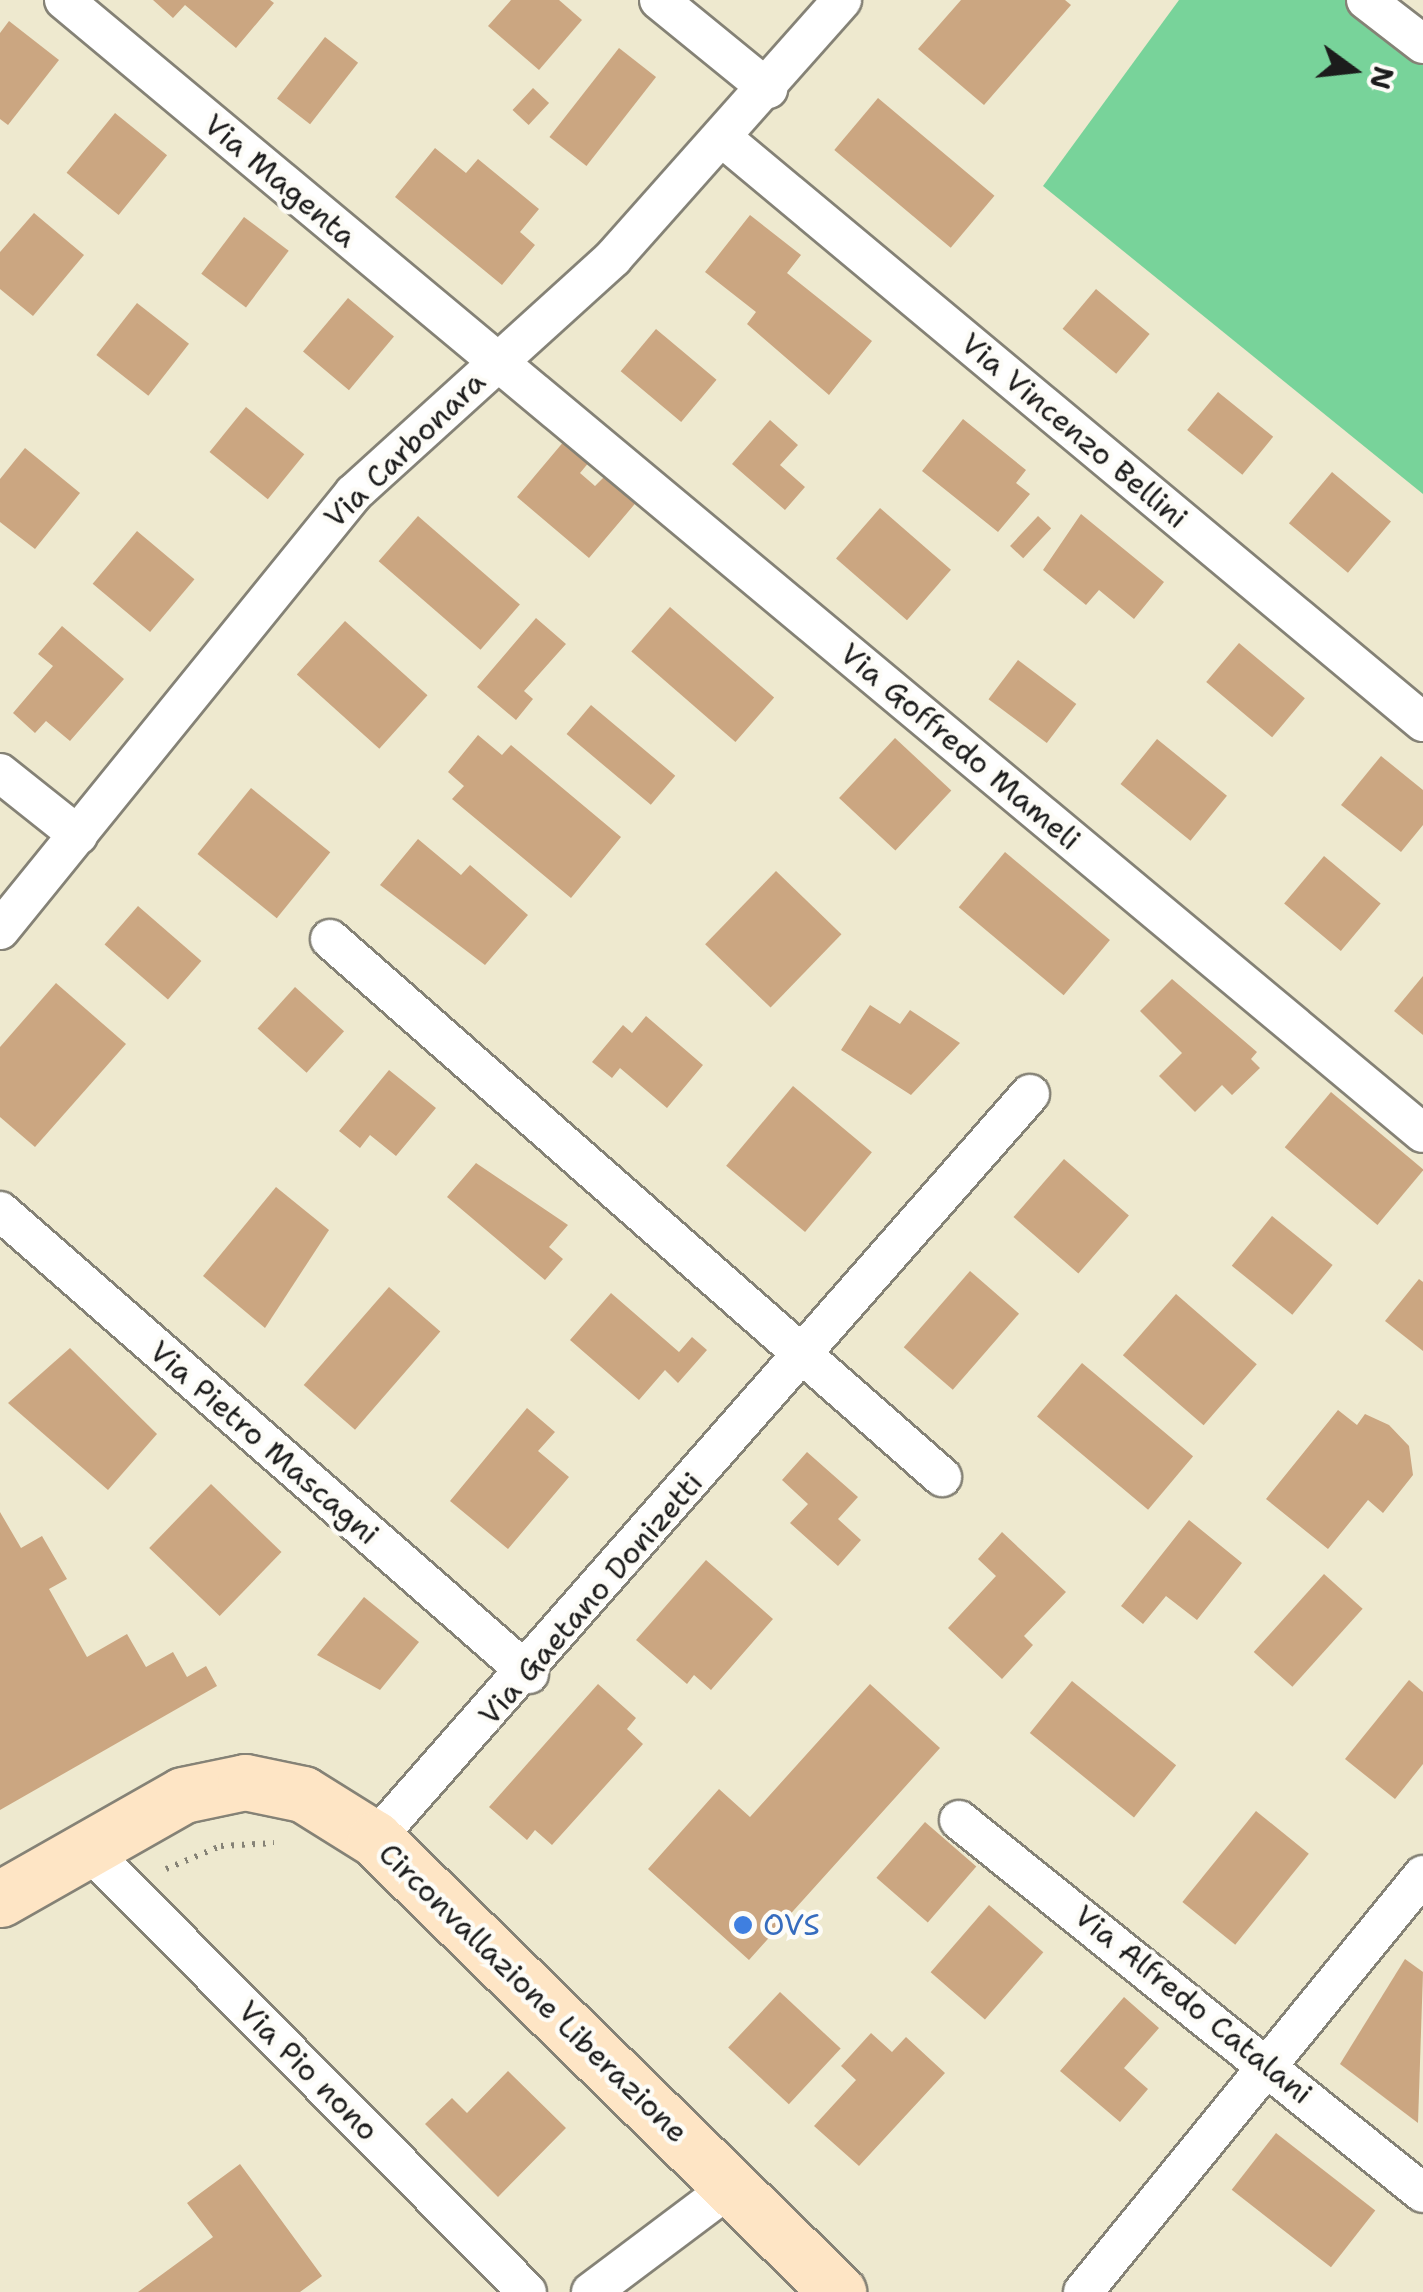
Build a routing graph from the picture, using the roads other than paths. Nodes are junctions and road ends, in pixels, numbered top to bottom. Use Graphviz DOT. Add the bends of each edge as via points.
graph roads {
  1 [pos="64,0"];
  2 [pos="659,0"];
  3 [pos="842,0"];
  4 [pos="1366,0"];
  5 [pos="1423,44"];
  6 [pos="768,89"];
  7 [pos="725,140"];
  8 [pos="496,362"];
  9 [pos="1423,722"];
  10 [pos="0,773"];
  11 [pos="78,835"];
  12 [pos="0,930"];
  13 [pos="330,940"];
  14 [pos="1030,1094"];
  15 [pos="1423,1133"];
  16 [pos="0,1211"];
  17 [pos="804,1355"];
  18 [pos="942,1477"];
  19 [pos="528,1674"];
  20 [pos="960,1820"];
  21 [pos="375,1839"];
  22 [pos="107,1868"];
  23 [pos="1423,1875"];
  24 [pos="0,1898"];
  25 [pos="1268,2062"];
  26 [pos="731,2186"];
  27 [pos="1423,2193"];
  28 [pos="527,2292"];
  29 [pos="591,2292"];
  30 [pos="838,2292"];
  31 [pos="1082,2292"];
  1 -- 8 [label="street, Via Magenta"];
  2 -- 6 [label="street"];
  3 -- 6 [label="street, Via Carbonara"];
  4 -- 5 [label="street"];
  6 -- 7 [label="street, Via Carbonara"];
  7 -- 8 [label="street, Via Carbonara"];
  7 -- 9 [label="street, Via Vincenzo Bellini"];
  8 -- 11 [label="street, Via Carbonara" via="354,494"];
  8 -- 15 [label="street, Via Goffredo Mameli"];
  10 -- 11 [label="street"];
  11 -- 12 [label="street, Via Carbonara"];
  13 -- 17 [label="street"];
  14 -- 17 [label="street, Via Gaetano Donizetti"];
  16 -- 19 [label="street, Via Pietro Mascagni"];
  17 -- 18 [label="street"];
  17 -- 19 [label="street, Via Gaetano Donizetti"];
  19 -- 21 [label="street, Via Gaetano Donizetti"];
  20 -- 25 [label="street, Via Alfredo Catalani"];
  21 -- 22 [label="main road, Circonvallazione Liberazione" via="303,1794 246,1782 183,1795"];
  21 -- 26 [label="main road, Circonvallazione Liberazione"];
  22 -- 24 [label="main road, Circonvallazione Liberazione"];
  22 -- 28 [label="street, Via Pio nono"];
  23 -- 25 [label="street"];
  25 -- 27 [label="street, Via Alfredo Catalani"];
  25 -- 31 [label="street"];
  26 -- 29 [label="street"];
  26 -- 30 [label="main road, Circonvallazione Liberazione"];
}
